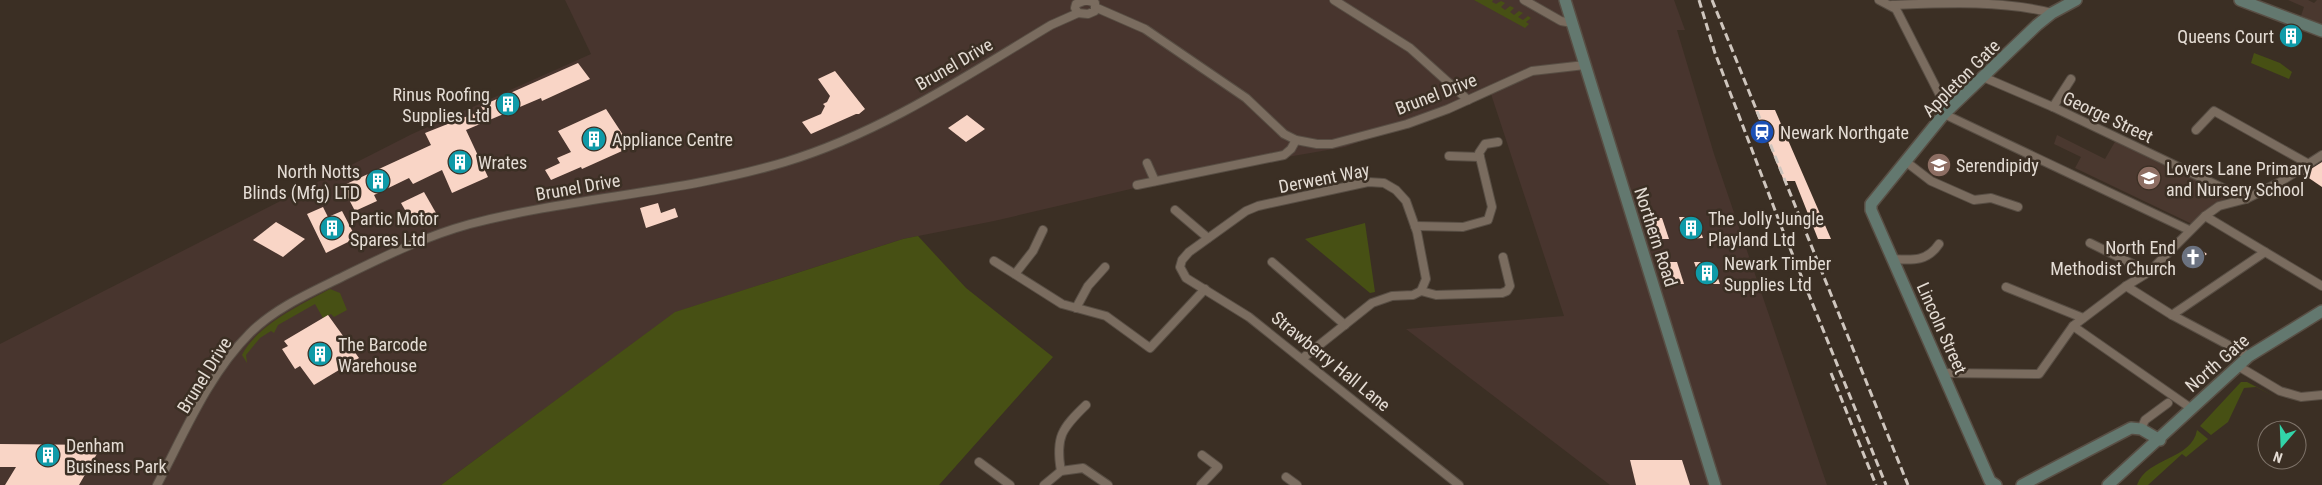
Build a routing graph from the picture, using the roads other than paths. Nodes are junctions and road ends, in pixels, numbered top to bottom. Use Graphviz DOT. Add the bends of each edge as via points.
graph roads {
  1 [pos="1084,0"];
  2 [pos="1334,0"];
  3 [pos="1524,0"];
  4 [pos="1565,0"];
  5 [pos="1879,0"];
  6 [pos="2076,0"];
  7 [pos="2240,0"];
  8 [pos="1892,5"];
  9 [pos="1097,8"];
  10 [pos="1078,13"];
  11 [pos="2052,13"];
  12 [pos="1572,24"];
  13 [pos="2322,31"];
  14 [pos="1585,66"];
  15 [pos="1983,77"];
  16 [pos="2071,79"];
  17 [pos="1468,100"];
  18 [pos="2053,107"];
  19 [pos="1946,113"];
  20 [pos="2196,130"];
  21 [pos="1296,140"];
  22 [pos="1498,142"];
  23 [pos="2322,155"];
  24 [pos="1449,156"];
  25 [pos="1480,157"];
  26 [pos="1906,161"];
  27 [pos="1148,163"];
  28 [pos="2307,163"];
  29 [pos="1155,181"];
  30 [pos="1137,185"];
  31 [pos="1880,191"];
  32 [pos="2246,200"];
  33 [pos="2018,207"];
  34 [pos="1175,210"];
  35 [pos="2205,216"];
  36 [pos="1415,226"];
  37 [pos="1043,230"];
  38 [pos="2189,230"];
  39 [pos="1208,238"];
  40 [pos="2090,243"];
  41 [pos="1939,244"];
  42 [pos="2265,252"];
  43 [pos="1503,257"];
  44 [pos="1893,260"];
  45 [pos="994,261"];
  46 [pos="1272,262"];
  47 [pos="1180,267"];
  48 [pos="1105,268"];
  49 [pos="2149,272"];
  50 [pos="1015,274"];
  51 [pos="2126,286"];
  52 [pos="2322,286"];
  53 [pos="1205,289"];
  54 [pos="1421,291"];
  55 [pos="2010,291"];
  56 [pos="1076,308"];
  57 [pos="2322,311"];
  58 [pos="2172,315"];
  59 [pos="2083,318"];
  60 [pos="1345,325"];
  61 [pos="2073,326"];
  62 [pos="2249,356"];
  63 [pos="1303,358"];
  64 [pos="2238,366"];
  65 [pos="1942,373"];
  66 [pos="2322,396"];
  67 [pos="2168,403"];
  68 [pos="1086,405"];
  69 [pos="2192,409"];
  70 [pos="2141,429"];
  71 [pos="2160,440"];
  72 [pos="1202,456"];
  73 [pos="979,462"];
  74 [pos="1061,471"];
  75 [pos="1286,477"];
  76 [pos="1993,483"];
  77 [pos="157,485"];
  78 [pos="1010,485"];
  79 [pos="1044,485"];
  80 [pos="1108,485"];
  81 [pos="1201,485"];
  82 [pos="1296,485"];
  83 [pos="1459,485"];
  84 [pos="1715,485"];
  85 [pos="2022,485"];
  86 [pos="2109,485"];
  1 -- 9 [label="street, Brunel Drive" via="1095,3"];
  1 -- 10 [label="street" via="1076,4"];
  2 -- 17 [label="street" via="1398,39"];
  3 -- 12 [label="street"];
  4 -- 12 [label="street, Northern Road"];
  5 -- 8 [label="street"];
  6 -- 11 [label="street, Appleton Gate"];
  7 -- 13 [label="street"];
  8 -- 11 [label="street" via="1955,3 2034,8"];
  8 -- 19 [label="street"];
  9 -- 10 [label="street, Brunel Drive" via="1088,14"];
  9 -- 21 [label="street, Brunel Drive" via="1145,30 1246,98 1278,130"];
  10 -- 77 [label="street, Brunel Drive" via="1051,25 872,129 828,148 744,173 550,206 467,225 418,242 310,293 276,312 238,347 212,385"];
  11 -- 15 [label="street, Appleton Gate"];
  12 -- 14 [label="street, Northern Road"];
  14 -- 17 [label="street, Brunel Drive" via="1532,71"];
  14 -- 84 [label="street, Northern Road"];
  15 -- 18 [label="street, George Street"];
  15 -- 19 [label="street, Appleton Gate"];
  16 -- 18 [label="street"];
  17 -- 21 [label="street, Brunel Drive" via="1407,124 1332,144"];
  18 -- 32 [label="street, George Street"];
  19 -- 26 [label="street, Appleton Gate"];
  19 -- 38 [label="street"];
  20 -- 28 [label="street" via="2214,111"];
  21 -- 29 [label="street" via="1284,155"];
  22 -- 25 [label="street" via="1485,144 1480,150"];
  23 -- 28 [label="street"];
  24 -- 25 [label="street"];
  25 -- 36 [label="street" via="1492,207 1488,220 1469,226"];
  26 -- 31 [label="street, Appleton Gate"];
  26 -- 33 [label="street" via="1931,181 1974,200 1991,198"];
  27 -- 29 [label="street"];
  28 -- 32 [label="street"];
  29 -- 30 [label="street"];
  31 -- 44 [label="street, Lincoln Street" via="1871,204 1871,210"];
  32 -- 35 [label="street" via="2219,206"];
  34 -- 39 [label="street"];
  35 -- 38 [label="street"];
  35 -- 42 [label="street"];
  36 -- 39 [label="street, Derwent Way" via="1400,193 1386,183 1374,182 1258,206"];
  36 -- 54 [label="street, Derwent Way" via="1426,278"];
  37 -- 50 [label="street" via="1033,251"];
  38 -- 49 [label="street"];
  39 -- 47 [label="street, Derwent Way" via="1189,252"];
  40 -- 49 [label="street"];
  41 -- 44 [label="street" via="1934,253 1923,260"];
  42 -- 52 [label="street"];
  42 -- 58 [label="street"];
  43 -- 54 [label="street" via="1510,286 1508,291 1436,295"];
  44 -- 65 [label="street, Lincoln Street"];
  45 -- 50 [label="street"];
  46 -- 60 [label="street"];
  47 -- 53 [label="street, Strawberry Hall Lane" via="1186,278"];
  48 -- 56 [label="street" via="1088,286"];
  49 -- 51 [label="street"];
  50 -- 56 [label="street" via="1062,304"];
  51 -- 58 [label="street"];
  51 -- 59 [label="street"];
  53 -- 56 [label="street" via="1150,348 1106,316"];
  53 -- 63 [label="street, Strawberry Hall Lane"];
  54 -- 60 [label="street" via="1372,303"];
  55 -- 59 [label="street"];
  57 -- 62 [label="street, North Gate"];
  58 -- 62 [label="street"];
  59 -- 61 [label="street"];
  60 -- 63 [label="street"];
  61 -- 65 [label="street" via="2039,374"];
  61 -- 69 [label="street"];
  62 -- 64 [label="street, North Gate"];
  63 -- 83 [label="street, Strawberry Hall Lane"];
  64 -- 66 [label="street" via="2280,392 2301,397"];
  64 -- 69 [label="street, North Gate"];
  65 -- 76 [label="street, Lincoln Street"];
  67 -- 70 [label="street, North Gate" via="2145,420"];
  68 -- 74 [label="street" via="1059,435 1057,451"];
  69 -- 71 [label="street, North Gate"];
  70 -- 71 [label="street"];
  70 -- 85 [label="street" via="2131,428"];
  71 -- 86 [label="street, North Gate"];
  72 -- 81 [label="street" via="1218,466"];
  73 -- 78 [label="street"];
  74 -- 79 [label="street"];
  74 -- 80 [label="street" via="1083,468"];
  75 -- 82 [label="street"];
}
